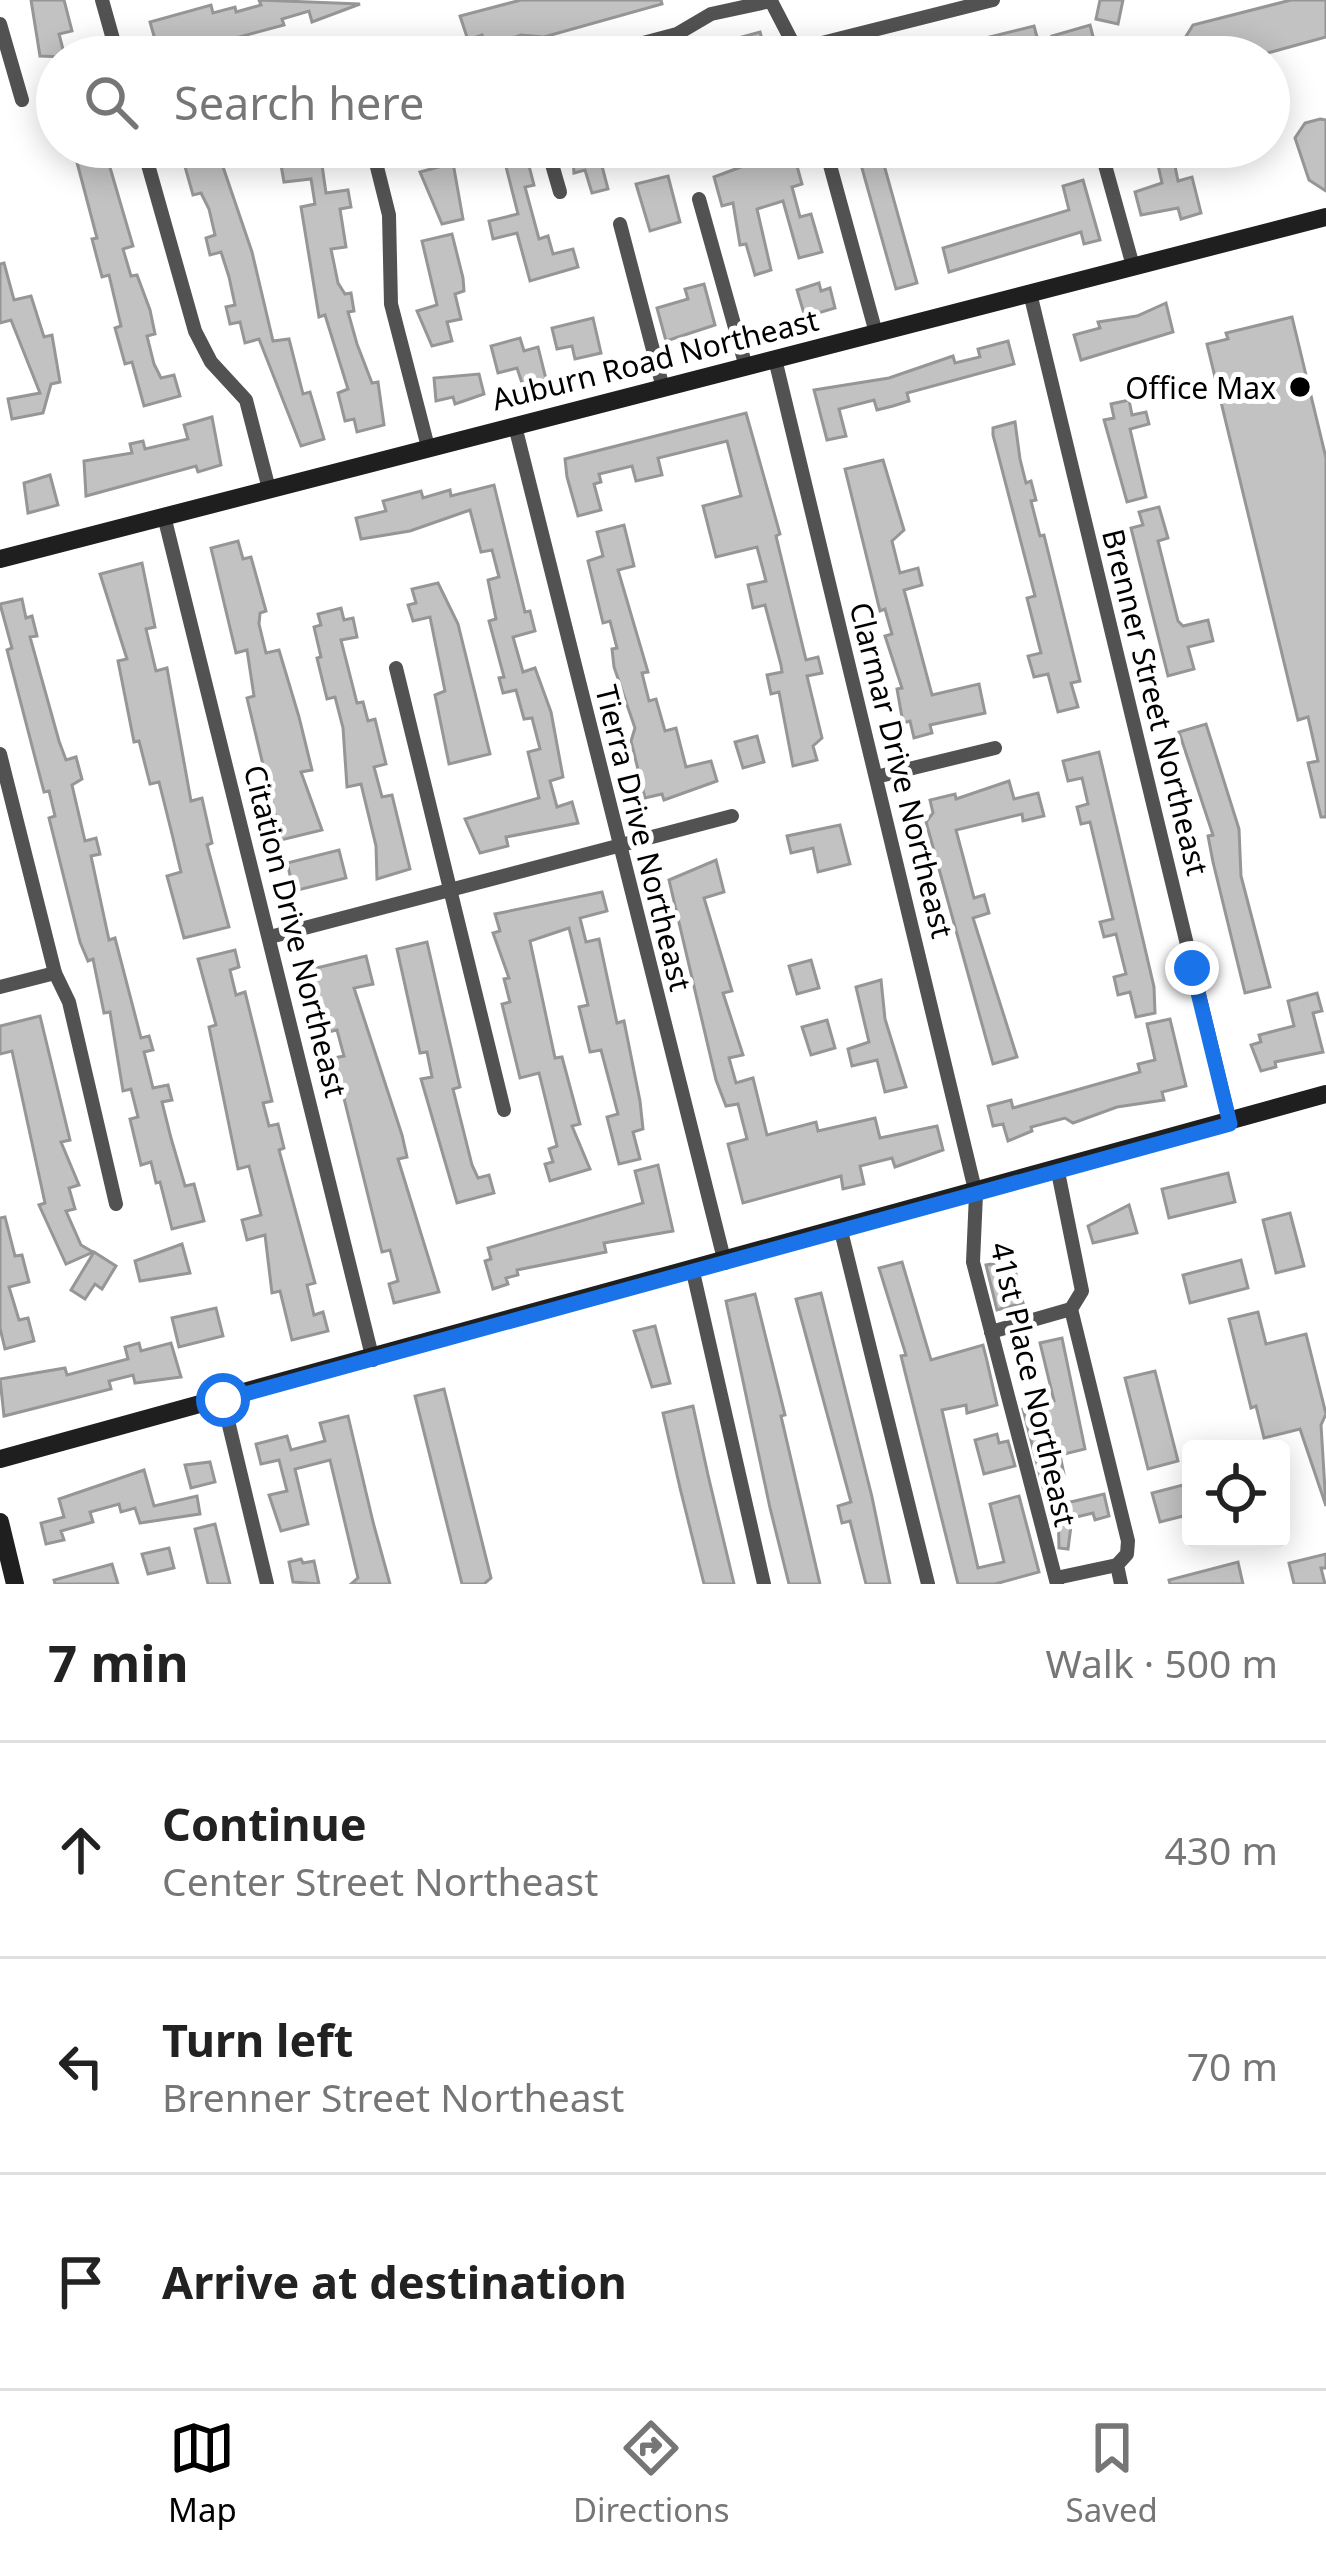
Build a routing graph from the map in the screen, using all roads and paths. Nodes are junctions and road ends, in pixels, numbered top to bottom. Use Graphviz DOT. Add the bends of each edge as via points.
graph roads {
  1 [pos="102,0"];
  2 [pos="993,0"];
  3 [pos="709,7"];
  4 [pos="0,24"];
  5 [pos="112,36"];
  6 [pos="669,36"];
  7 [pos="790,36"];
  8 [pos="861,36"];
  9 [pos="22,100"];
  10 [pos="149,168"];
  11 [pos="377,168"];
  12 [pos="554,168"];
  13 [pos="831,168"];
  14 [pos="1106,168"];
  15 [pos="560,192"];
  16 [pos="699,199"];
  17 [pos="1326,217"];
  18 [pos="620,224"];
  19 [pos="1132,266"];
  20 [pos="1030,293"];
  21 [pos="876,333"];
  22 [pos="775,359"];
  23 [pos="746,367"];
  24 [pos="663,388"];
  25 [pos="514,426"];
  26 [pos="428,447"];
  27 [pos="269,489"];
  28 [pos="164,517"];
  29 [pos="0,559"];
  30 [pos="396,668"];
  31 [pos="995,748"];
  32 [pos="0,754"];
  33 [pos="876,777"];
  34 [pos="732,817"];
  35 [pos="617,846"];
  36 [pos="449,888"];
  37 [pos="270,937"];
  38 [pos="55,973"];
  39 [pos="0,987"];
  40 [pos="1326,1094"];
  41 [pos="504,1110"];
  42 [pos="1230,1124"];
  43 [pos="1058,1172"];
  44 [pos="976,1194"];
  45 [pos="116,1204"];
  46 [pos="841,1231"];
  47 [pos="725,1263"];
  48 [pos="693,1272"];
  49 [pos="1071,1310"];
  50 [pos="991,1332"];
  51 [pos="373,1360"];
  52 [pos="223,1400"];
  53 [pos="0,1460"];
  54 [pos="0,1522"];
  55 [pos="1117,1565"];
  56 [pos="1057,1581"];
  57 [pos="15,1584"];
  58 [pos="267,1584"];
  59 [pos="764,1584"];
  60 [pos="928,1584"];
  61 [pos="1121,1584"];
  1 -- 5 [label="street"];
  2 -- 8 [label="street"];
  3 -- 6 [label="street"];
  3 -- 7 [label="street" via="771,1"];
  4 -- 9 [label="street"];
  10 -- 27 [label="street" via="195,331 246,400"];
  11 -- 26 [label="street" via="389,215 391,304"];
  12 -- 15 [label="street"];
  13 -- 21 [label="street"];
  14 -- 19 [label="street"];
  16 -- 23 [label="street"];
  17 -- 19 [label="street, Auburn Road Northeast"];
  18 -- 24 [label="street"];
  19 -- 20 [label="street, Auburn Road Northeast"];
  20 -- 21 [label="street, Auburn Road Northeast"];
  20 -- 42 [label="street, Brenner Street Northeast"];
  21 -- 22 [label="street, Auburn Road Northeast"];
  22 -- 23 [label="street, Auburn Road Northeast"];
  22 -- 33 [label="street, Clarmar Drive Northeast"];
  23 -- 24 [label="street, Auburn Road Northeast"];
  24 -- 25 [label="street, Auburn Road Northeast"];
  25 -- 26 [label="street, Auburn Road Northeast"];
  25 -- 35 [label="street, Tierra Drive Northeast"];
  26 -- 27 [label="street, Auburn Road Northeast"];
  27 -- 28 [label="street, Auburn Road Northeast"];
  28 -- 29 [label="street, Auburn Road Northeast"];
  28 -- 37 [label="street, Citation Drive Northeast"];
  30 -- 36 [label="street"];
  31 -- 33 [label="street"];
  32 -- 38 [label="street"];
  33 -- 44 [label="street, Clarmar Drive Northeast"];
  34 -- 35 [label="street"];
  35 -- 36 [label="street"];
  35 -- 47 [label="street, Tierra Drive Northeast"];
  36 -- 37 [label="street"];
  36 -- 41 [label="street"];
  37 -- 51 [label="street, Citation Drive Northeast"];
  38 -- 39 [label="street"];
  38 -- 45 [label="street" via="69,1001"];
  40 -- 42 [label="street"];
  42 -- 43 [label="street"];
  43 -- 44 [label="street"];
  43 -- 49 [label="street" via="1082,1291"];
  44 -- 46 [label="street"];
  44 -- 50 [label="street, 41st Place Northeast" via="971,1246"];
  46 -- 47 [label="street"];
  46 -- 60 [label="street"];
  47 -- 48 [label="street"];
  48 -- 51 [label="street"];
  48 -- 59 [label="street"];
  49 -- 50 [label="street"];
  49 -- 55 [label="street" via="1128,1540"];
  50 -- 56 [label="street, 41st Place Northeast"];
  51 -- 52 [label="street"];
  52 -- 53 [label="street"];
  52 -- 58 [label="street"];
  54 -- 57 [label="street"];
  55 -- 56 [label="street"];
  55 -- 61 [label="street"];
}
